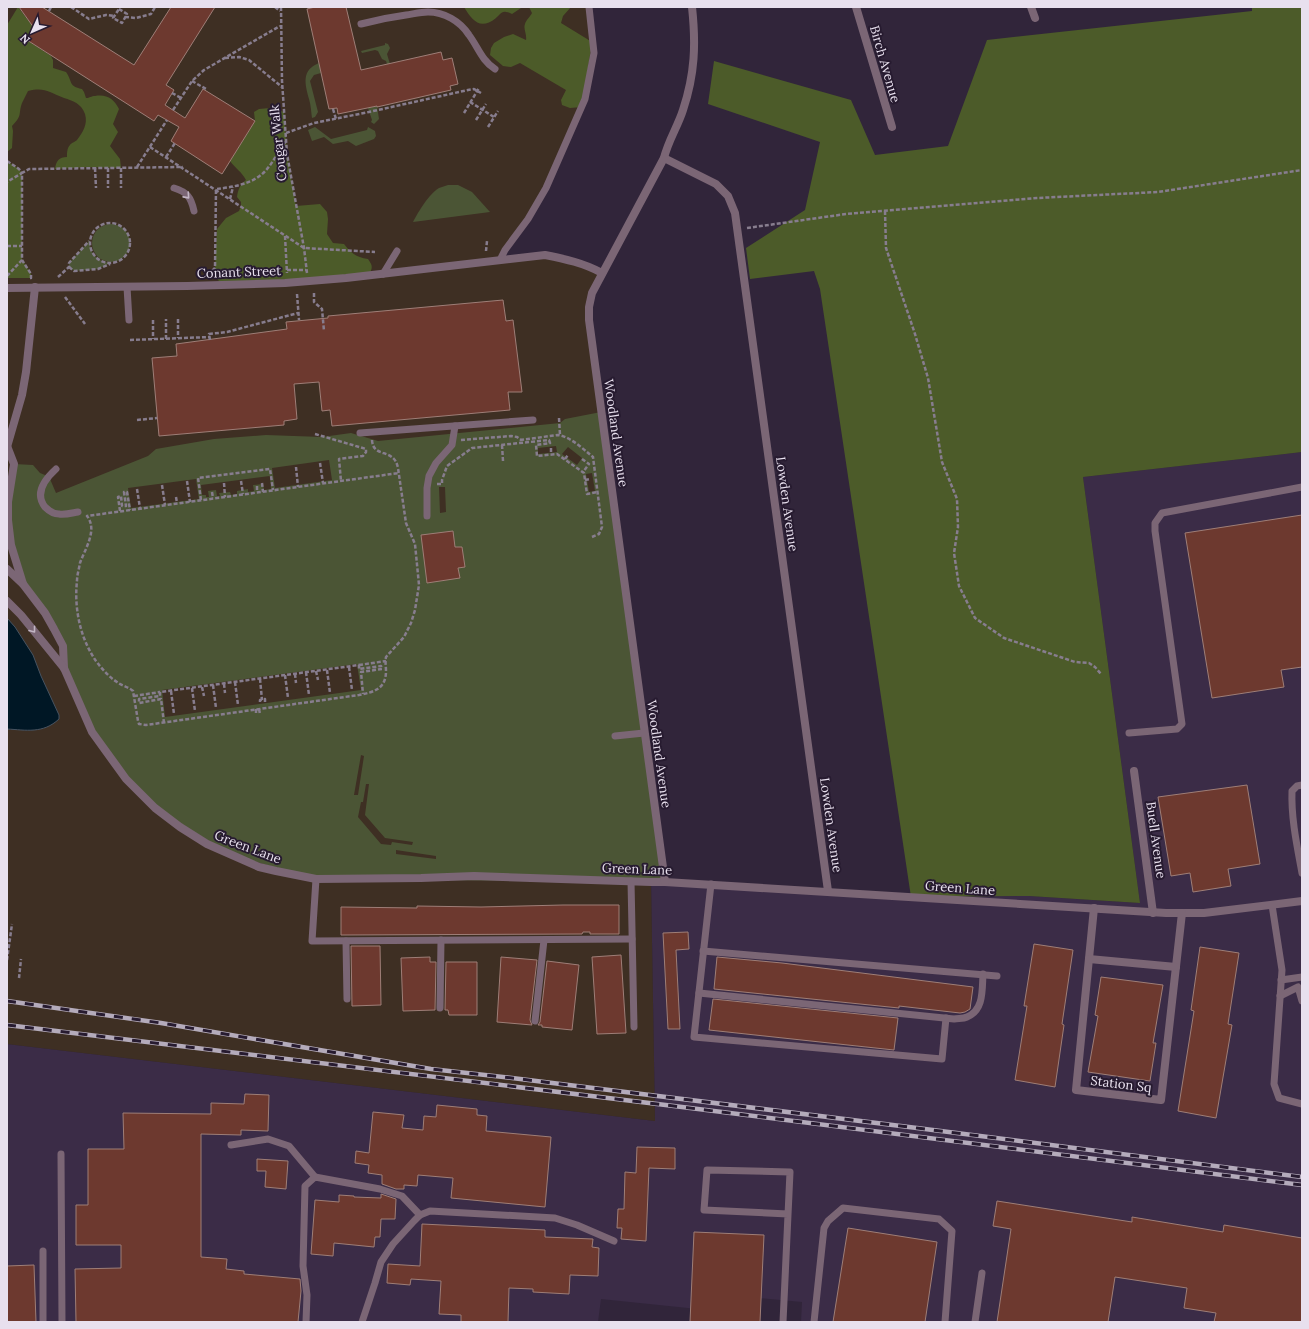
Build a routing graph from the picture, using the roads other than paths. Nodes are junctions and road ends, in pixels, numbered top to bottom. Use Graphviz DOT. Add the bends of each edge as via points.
graph roads {
  1 [pos="589,7"];
  2 [pos="692,7"];
  3 [pos="856,7"];
  4 [pos="1031,7"];
  5 [pos="1036,18"];
  6 [pos="361,24"];
  7 [pos="495,69"];
  8 [pos="892,127"];
  9 [pos="664,158"];
  10 [pos="174,188"];
  11 [pos="194,210"];
  12 [pos="398,251"];
  13 [pos="500,260"];
  14 [pos="602,273"];
  15 [pos="383,274"];
  16 [pos="35,287"];
  17 [pos="127,287"];
  18 [pos="7,288"];
  19 [pos="129,320"];
  20 [pos="532,420"];
  21 [pos="455,426"];
  22 [pos="360,433"];
  23 [pos="7,446"];
  24 [pos="56,469"];
  25 [pos="1302,487"];
  26 [pos="78,512"];
  27 [pos="427,516"];
  28 [pos="7,569"];
  29 [pos="23,584"];
  30 [pos="7,602"];
  31 [pos="64,668"];
  32 [pos="644,733"];
  33 [pos="1130,733"];
  34 [pos="615,736"];
  35 [pos="1134,771"];
  36 [pos="1302,785"];
  37 [pos="1302,873"];
  38 [pos="316,879"];
  39 [pos="631,882"];
  40 [pos="665,882"];
  41 [pos="711,884"];
  42 [pos="828,891"];
  43 [pos="1302,901"];
  44 [pos="1272,905"];
  45 [pos="1094,908"];
  46 [pos="1154,912"];
  47 [pos="1182,913"];
  48 [pos="632,939"];
  49 [pos="440,940"];
  50 [pos="544,940"];
  51 [pos="346,941"];
  52 [pos="703,951"];
  53 [pos="1089,959"];
  54 [pos="1176,967"];
  55 [pos="983,974"];
  56 [pos="997,976"];
  57 [pos="1302,977"];
  58 [pos="1281,980"];
  59 [pos="699,993"];
  60 [pos="1280,996"];
  61 [pos="347,999"];
  62 [pos="1302,1001"];
  63 [pos="440,1008"];
  64 [pos="946,1018"];
  65 [pos="535,1021"];
  66 [pos="634,1027"];
  67 [pos="1302,1104"];
  68 [pos="231,1145"];
  69 [pos="61,1154"];
  70 [pos="315,1177"];
  71 [pos="788,1214"];
  72 [pos="420,1215"];
  73 [pos="614,1241"];
  74 [pos="43,1251"];
  75 [pos="982,1273"];
  76 [pos="43,1322"];
  77 [pos="62,1322"];
  78 [pos="306,1322"];
  79 [pos="362,1322"];
  80 [pos="783,1322"];
  81 [pos="814,1322"];
  82 [pos="945,1322"];
  83 [pos="975,1322"];
  1 -- 13 [label="lane" via="594,53 585,99 546,188"];
  2 -- 9 [label="street, Woodland Avenue" via="695,53 692,78 683,111 667,144"];
  3 -- 8 [label="street, Birch Avenue"];
  4 -- 5 [label="street"];
  6 -- 7 [label="lane" via="387,17 428,12 452,18 469,34 488,65"];
  9 -- 14 [label="street, Woodland Avenue"];
  9 -- 42 [label="street, Lowden Avenue" via="716,184 728,196 735,213"];
  10 -- 11 [label="lane, one-way" via="183,191 192,201"];
  12 -- 15 [label="lane"];
  13 -- 14 [label="street, Conant Street" via="544,256 589,265"];
  13 -- 15 [label="street, Conant Street"];
  14 -- 32 [label="street, Woodland Avenue" via="592,293 589,320"];
  15 -- 17 [label="street, Conant Street" via="264,284"];
  16 -- 17 [label="street, Conant Street"];
  16 -- 18 [label="street, Conant Street"];
  16 -- 23 [label="street" via="24,388"];
  17 -- 19 [label="lane"];
  20 -- 21 [label="lane"];
  21 -- 22 [label="lane"];
  21 -- 27 [label="lane" via="452,445 436,463 429,476"];
  23 -- 29 [label="street" via="14,464 8,502 10,538"];
  24 -- 26 [label="lane" via="42,485 42,503 46,508 59,514"];
  25 -- 33 [label="lane" via="1162,513 1155,523 1182,724 1177,729"];
  28 -- 29 [label="street, Green Lane"];
  29 -- 31 [label="street, Green Lane" via="45,613 63,646"];
  30 -- 31 [label="street, Green Lane, one-way" via="21,615"];
  31 -- 38 [label="street, Green Lane" via="92,732 126,779 155,808 207,844 232,856 265,868"];
  32 -- 34 [label="lane"];
  32 -- 40 [label="street, Woodland Avenue"];
  35 -- 46 [label="street, Buell Avenue"];
  36 -- 37 [label="lane" via="1292,791"];
  38 -- 39 [label="street, Green Lane" via="474,876"];
  38 -- 51 [label="lane" via="312,941"];
  39 -- 40 [label="street, Green Lane"];
  39 -- 48 [label="lane"];
  40 -- 41 [label="street, Green Lane"];
  41 -- 42 [label="street, Green Lane"];
  41 -- 52 [label="lane"];
  42 -- 45 [label="street, Green Lane"];
  43 -- 44 [label="street, Green Lane"];
  44 -- 47 [label="street, Green Lane"];
  44 -- 58 [label="lane" via="1282,970"];
  45 -- 46 [label="street, Green Lane"];
  45 -- 53 [label="street, Station Sq"];
  46 -- 47 [label="street, Green Lane"];
  47 -- 54 [label="street, Station Sq"];
  48 -- 50 [label="lane"];
  48 -- 66 [label="lane"];
  49 -- 50 [label="lane"];
  49 -- 51 [label="lane"];
  49 -- 63 [label="lane"];
  50 -- 65 [label="lane"];
  51 -- 61 [label="lane"];
  52 -- 55 [label="lane"];
  52 -- 59 [label="lane"];
  53 -- 54 [label="street"];
  53 -- 54 [label="street, Station Sq" via="1076,1090 1161,1100"];
  55 -- 56 [label="lane"];
  55 -- 64 [label="lane" via="982,1000 976,1011 966,1018"];
  57 -- 58 [label="lane"];
  58 -- 60 [label="lane"];
  59 -- 64 [label="lane"];
  59 -- 64 [label="lane" via="694,1037 942,1059"];
  60 -- 62 [label="lane" via="1298,987"];
  60 -- 67 [label="lane" via="1274,1084 1279,1098"];
  68 -- 70 [label="lane" via="268,1140 289,1146"];
  69 -- 77 [label="lane"];
  70 -- 72 [label="lane" via="380,1189 402,1196"];
  70 -- 78 [label="lane" via="305,1186 303,1266 307,1295"];
  71 -- 71 [label="lane" via="790,1172 707,1170 704,1210"];
  71 -- 80 [label="lane"];
  72 -- 73 [label="lane" via="430,1211 555,1218"];
  72 -- 79 [label="lane" via="393,1244 381,1262"];
  74 -- 76 [label="lane"];
  75 -- 83 [label="lane"];
  81 -- 82 [label="lane" via="824,1228 843,1208 939,1219 952,1231"];
}
